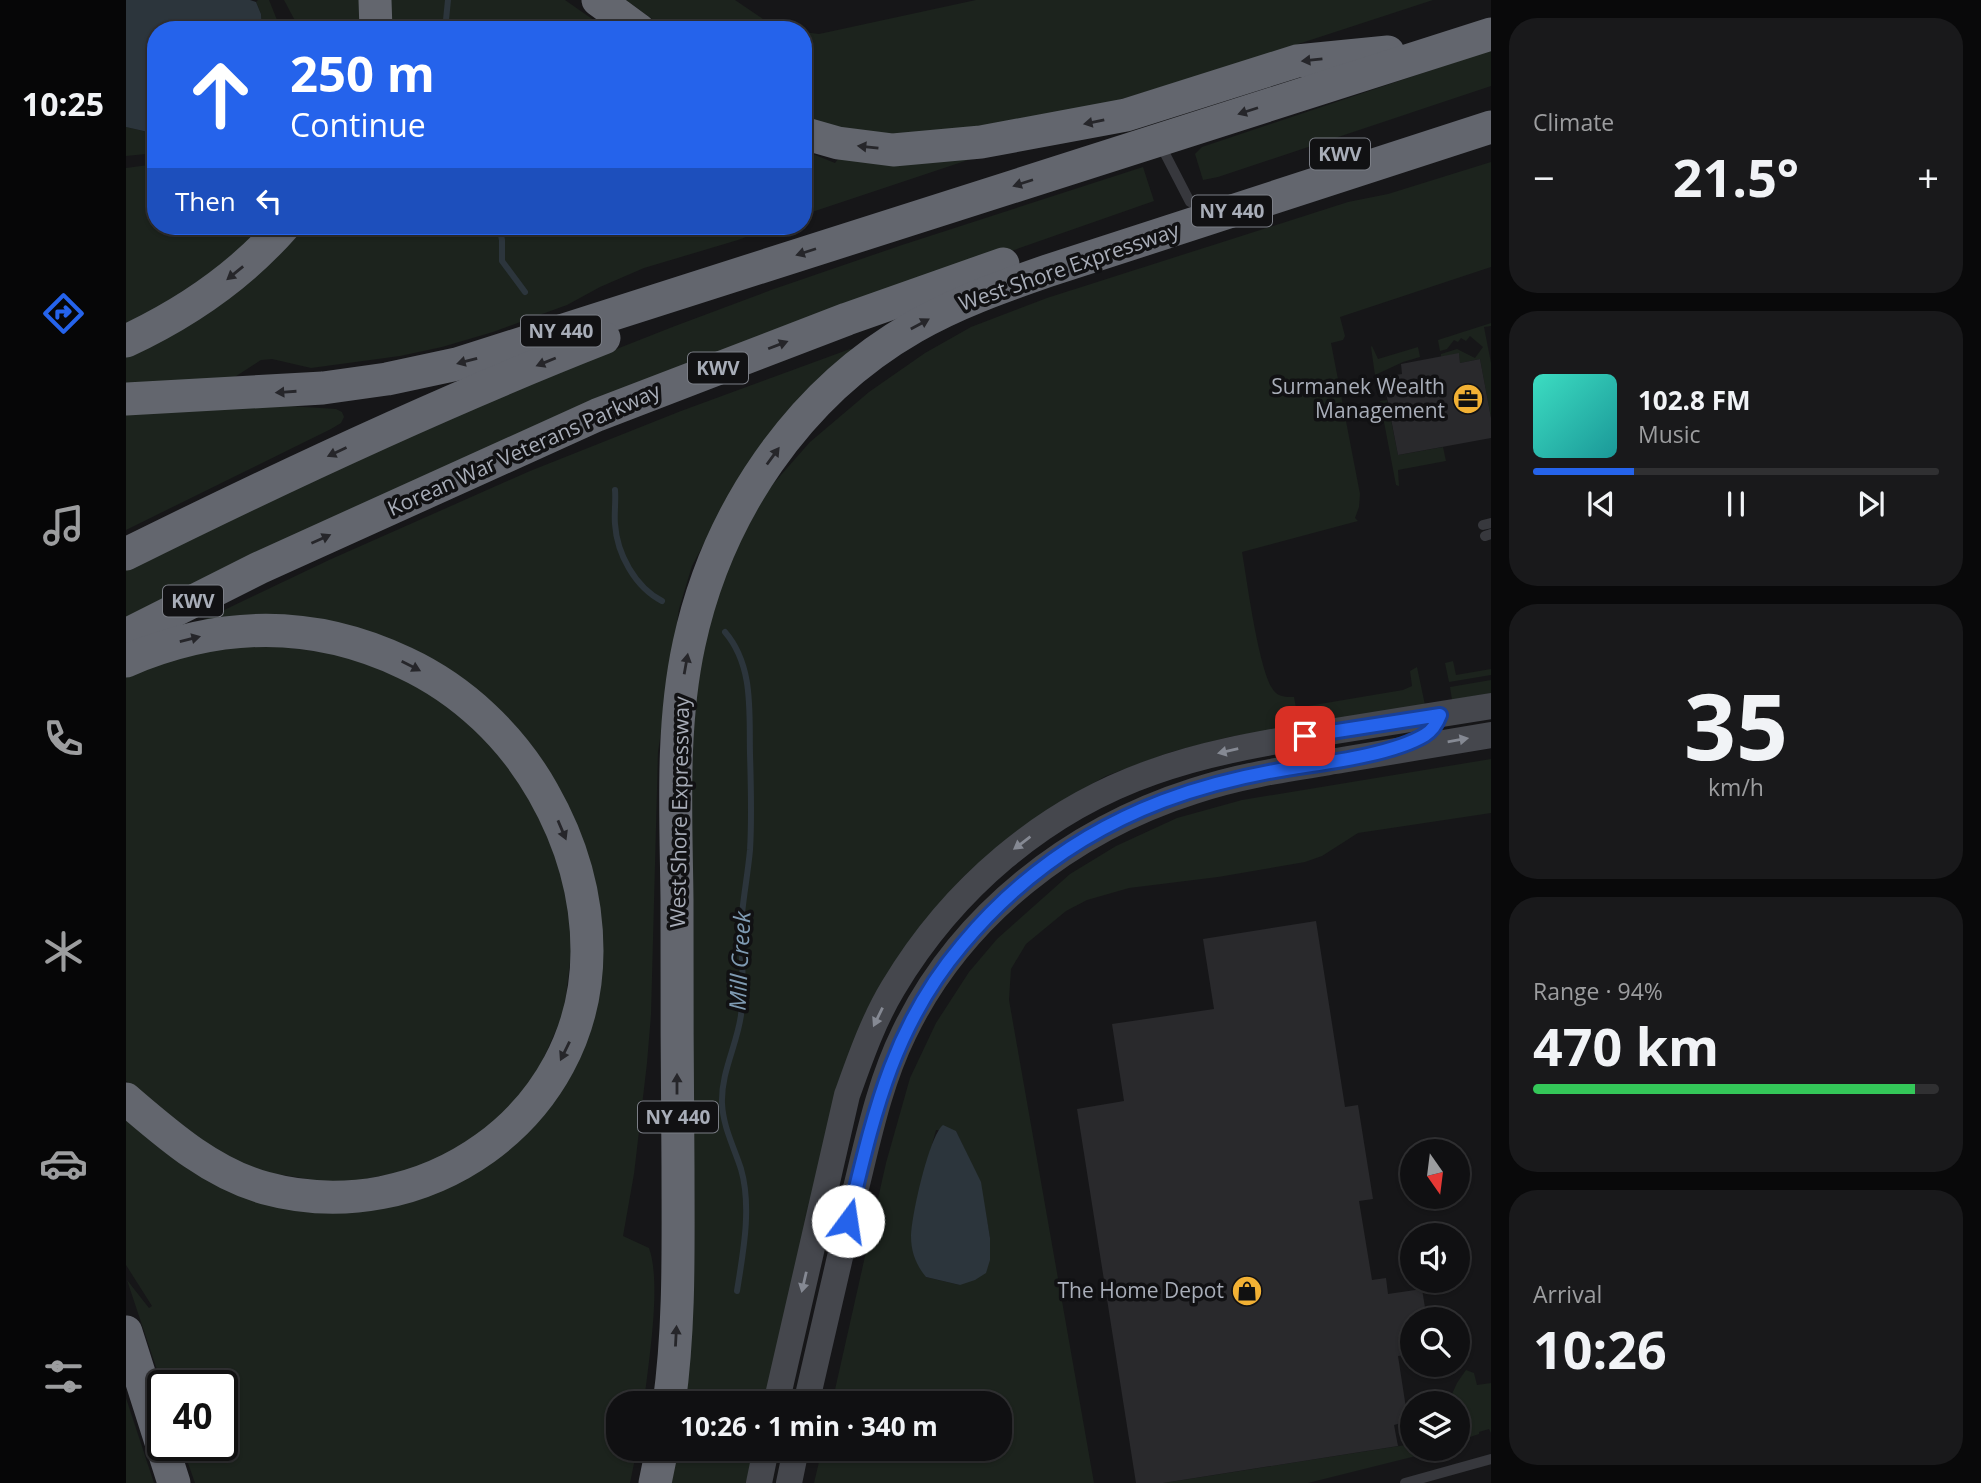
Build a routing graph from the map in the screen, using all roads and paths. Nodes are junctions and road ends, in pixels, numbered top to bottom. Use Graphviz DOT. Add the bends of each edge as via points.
graph roads {
  1 [pos="375,0"];
  2 [pos="598,0"];
  3 [pos="376,21"];
  4 [pos="627,21"];
  5 [pos="1491,33"];
  6 [pos="1453,45"];
  7 [pos="1491,105"];
  8 [pos="1491,127"];
  9 [pos="812,136"];
  10 [pos="1158,140"];
  11 [pos="1190,202"];
  12 [pos="275,235"];
  13 [pos="765,265"];
  14 [pos="126,341"];
  15 [pos="126,399"];
  16 [pos="126,554"];
  17 [pos="126,635"];
  18 [pos="126,661"];
  19 [pos="1491,706"];
  20 [pos="1440,715"];
  21 [pos="1491,735"];
  22 [pos="1278,741"];
  23 [pos="1343,760"];
  24 [pos="1283,770"];
  25 [pos="126,1099"];
  26 [pos="126,1332"];
  27 [pos="671,1391"];
  28 [pos="779,1391"];
  29 [pos="809,1391"];
  30 [pos="1491,1458"];
  31 [pos="660,1461"];
  32 [pos="764,1461"];
  33 [pos="794,1461"];
  34 [pos="1446,1478"];
  35 [pos="174,1483"];
  36 [pos="655,1483"];
  37 [pos="759,1483"];
  38 [pos="789,1483"];
  39 [pos="1405,1483"];
  1 -- 3 [label="highway"];
  2 -- 4 [label="highway"];
  5 -- 6 [label="highway, NY 440"];
  6 -- 9 [label="highway, one-way" via="1297,61 1126,115 981,142 893,150"];
  6 -- 10 [label="highway, NY 440, one-way"];
  7 -- 11 [label="highway, Korean War Veterans Parkway / KWV"];
  27 -- 8 [label="highway, West Shore Expressway / NY 440, one-way" via="678,1261 676,830 683,680 708,578 755,481 797,425 844,377 888,343 947,309 1047,271"];
  10 -- 11 [label="lane"];
  10 -- 13 [label="highway, NY 440, one-way"];
  17 -- 11 [label="highway, Korean War Veterans Parkway / KWV, one-way" via="259,568 597,415 933,287"];
  12 -- 14 [label="highway, one-way" via="207,295"];
  13 -- 15 [label="highway, NY 440, one-way" via="492,354 410,375 289,392"];
  13 -- 16 [label="highway, one-way" via="635,326 380,432"];
  18 -- 25 [label="highway, one-way" via="214,634 289,631 364,646 445,685 510,744 553,809 579,878 587,954 569,1042 533,1103 479,1153 416,1185 340,1198 264,1188 194,1154"];
  19 -- 20 [label="street"];
  20 -- 22 [label="street"];
  20 -- 23 [label="street" via="1431,731 1420,738"];
  23 -- 21 [label="street, one-way"];
  22 -- 24 [label="street"];
  22 -- 28 [label="street, one-way" via="1151,772 1078,805 988,871 921,947 876,1021 848,1095"];
  23 -- 24 [label="street"];
  24 -- 29 [label="street" via="1195,790 1098,830 1010,894 962,945 904,1033 877,1102"];
  26 -- 35 [label="highway"];
  30 -- 34 [label="lane"];
  31 -- 36 [label="highway"];
  32 -- 37 [label="street"];
  33 -- 38 [label="street"];
  34 -- 39 [label="lane"];
}
